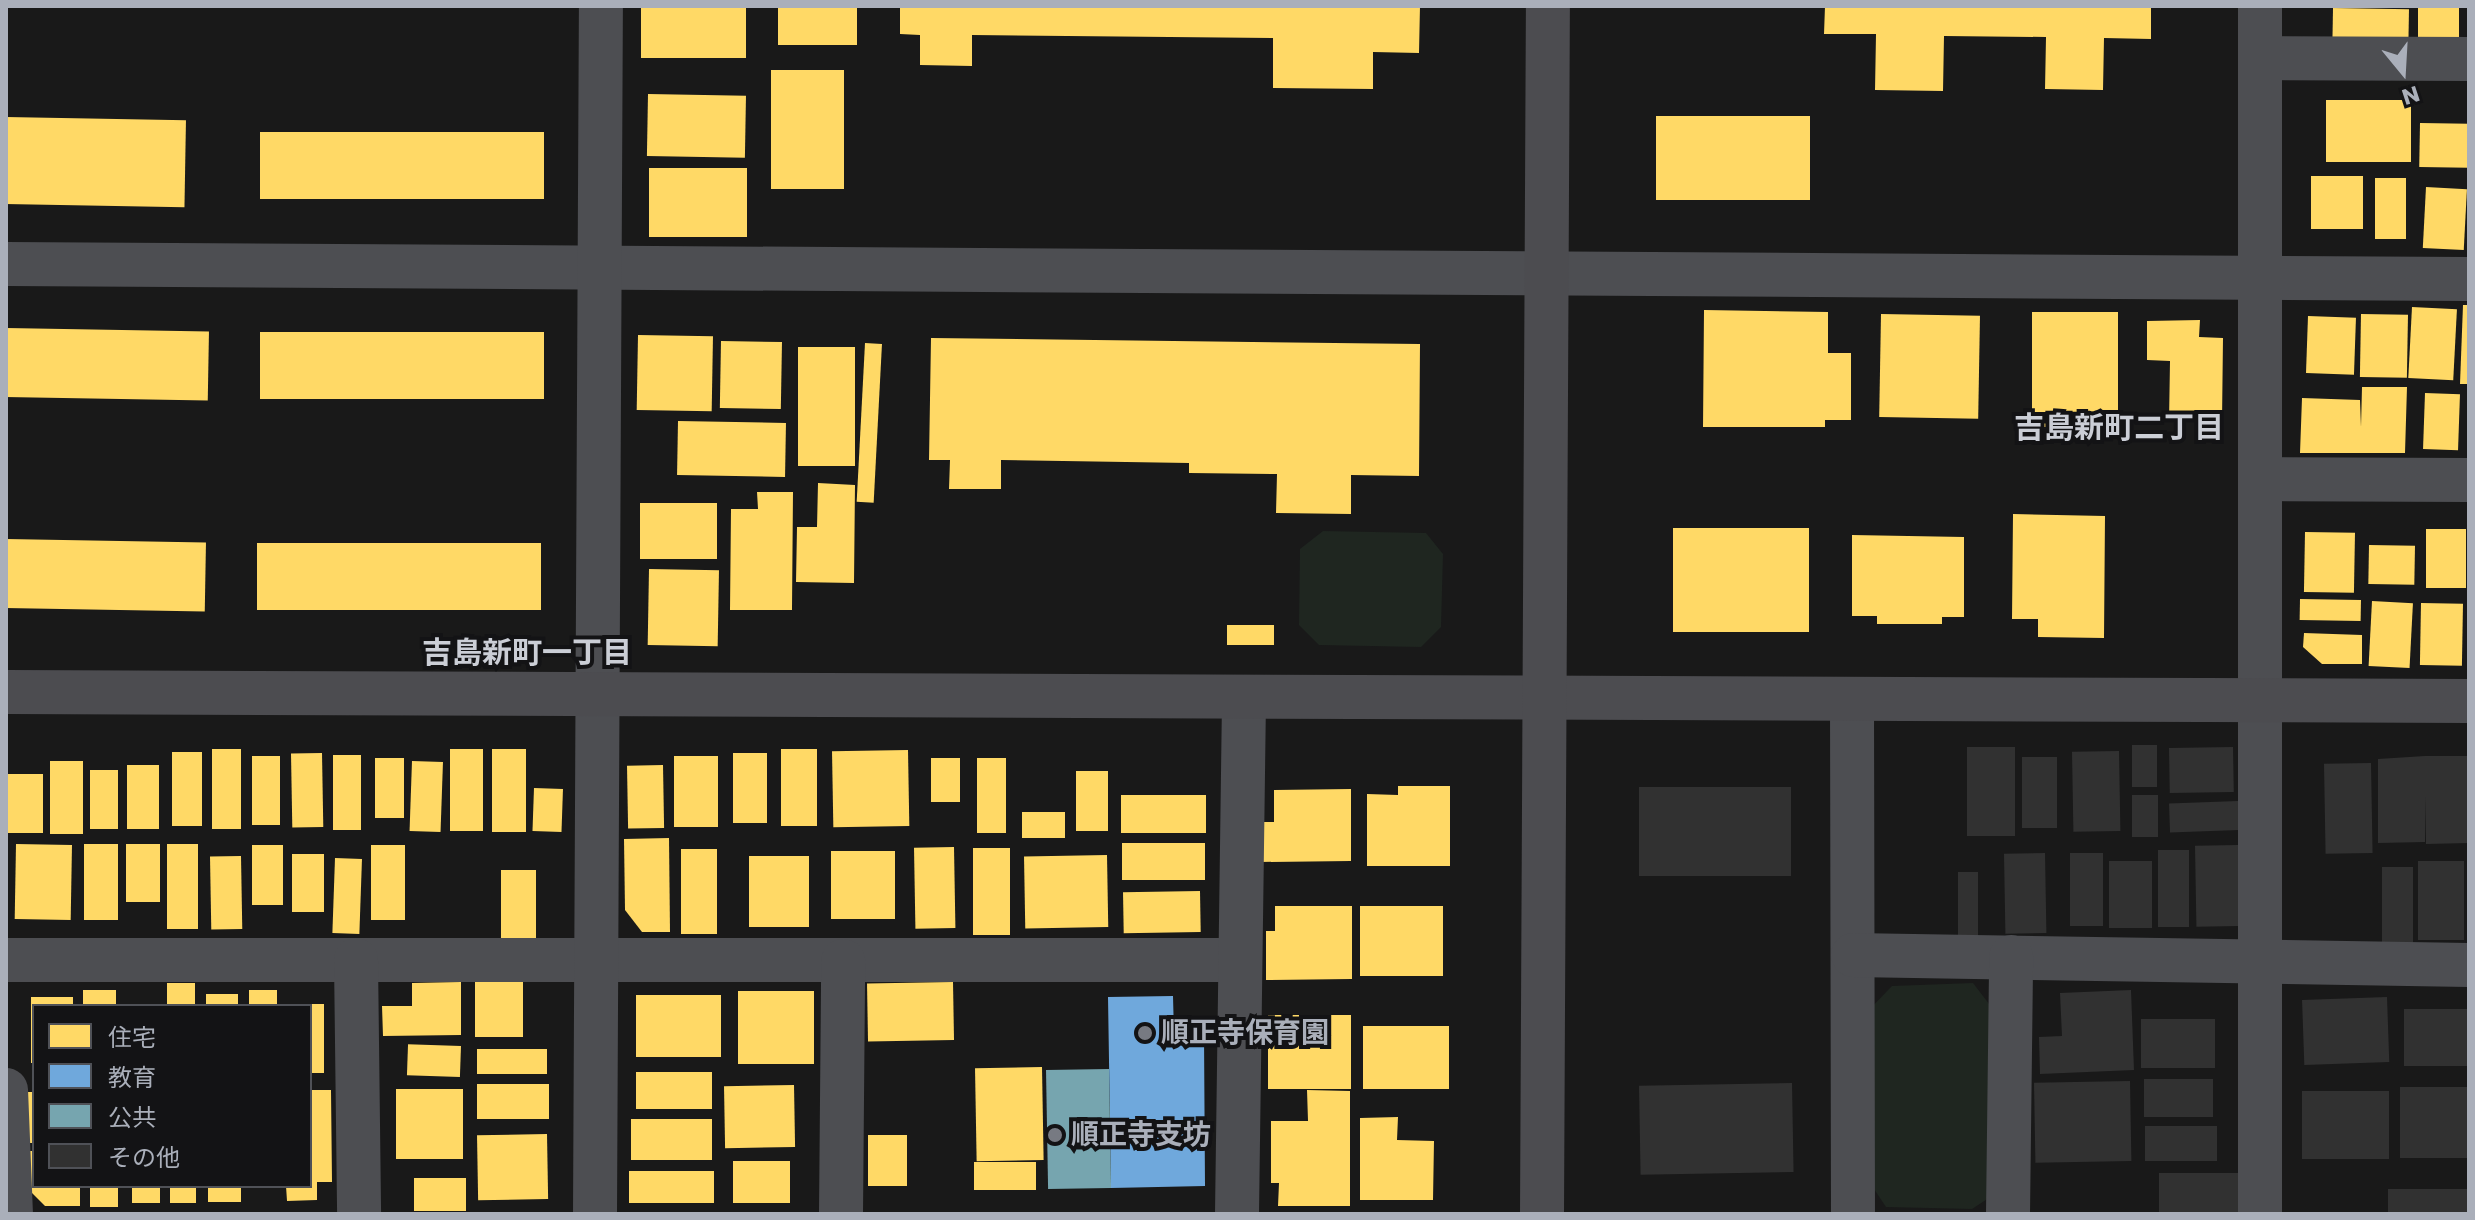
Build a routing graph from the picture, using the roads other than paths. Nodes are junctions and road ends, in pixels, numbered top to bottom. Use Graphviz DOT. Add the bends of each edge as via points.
graph roads {
  1 [pos="601,6"];
  2 [pos="1548,6"];
  3 [pos="2260,6"];
  4 [pos="2260,58"];
  5 [pos="2469,59"];
  6 [pos="6,264"];
  7 [pos="599,267"];
  8 [pos="1547,274"];
  9 [pos="2259,278"];
  10 [pos="2469,279"];
  11 [pos="2260,479"];
  12 [pos="2469,480"];
  13 [pos="6,692"];
  14 [pos="597,695"];
  15 [pos="1244,697"];
  16 [pos="1546,698"];
  17 [pos="1852,699"];
  18 [pos="2260,700"];
  19 [pos="2469,701"];
  20 [pos="1853,955"];
  21 [pos="2011,957"];
  22 [pos="6,960"];
  23 [pos="356,960"];
  24 [pos="596,960"];
  25 [pos="1240,960"];
  26 [pos="2260,960"];
  27 [pos="843,961"];
  28 [pos="2469,965"];
  29 [pos="6,1090"];
  30 [pos="11,1214"];
  31 [pos="359,1214"];
  32 [pos="595,1214"];
  33 [pos="841,1214"];
  34 [pos="1237,1214"];
  35 [pos="1542,1214"];
  36 [pos="1853,1214"];
  37 [pos="2008,1214"];
  38 [pos="2260,1214"];
  1 -- 7 [label="street"];
  2 -- 8 [label="street"];
  3 -- 4 [label="street"];
  4 -- 5 [label="street"];
  4 -- 9 [label="street"];
  6 -- 7 [label="street"];
  7 -- 8 [label="street"];
  7 -- 14 [label="street"];
  8 -- 9 [label="street"];
  8 -- 16 [label="street"];
  9 -- 10 [label="street"];
  9 -- 11 [label="street"];
  11 -- 12 [label="street"];
  11 -- 18 [label="street"];
  13 -- 14 [label="street"];
  14 -- 15 [label="street"];
  14 -- 24 [label="street"];
  15 -- 16 [label="street"];
  15 -- 25 [label="street"];
  16 -- 17 [label="street"];
  16 -- 35 [label="street"];
  17 -- 18 [label="street"];
  17 -- 20 [label="street"];
  18 -- 19 [label="street"];
  18 -- 26 [label="street"];
  20 -- 21 [label="street"];
  20 -- 36 [label="street"];
  21 -- 26 [label="street"];
  21 -- 37 [label="street"];
  22 -- 23 [label="street"];
  23 -- 24 [label="street"];
  23 -- 31 [label="street"];
  24 -- 27 [label="street"];
  24 -- 32 [label="street"];
  25 -- 27 [label="street"];
  25 -- 34 [label="street"];
  26 -- 28 [label="street"];
  26 -- 38 [label="street"];
  27 -- 33 [label="street"];
  29 -- 30 [label="street"];
}
